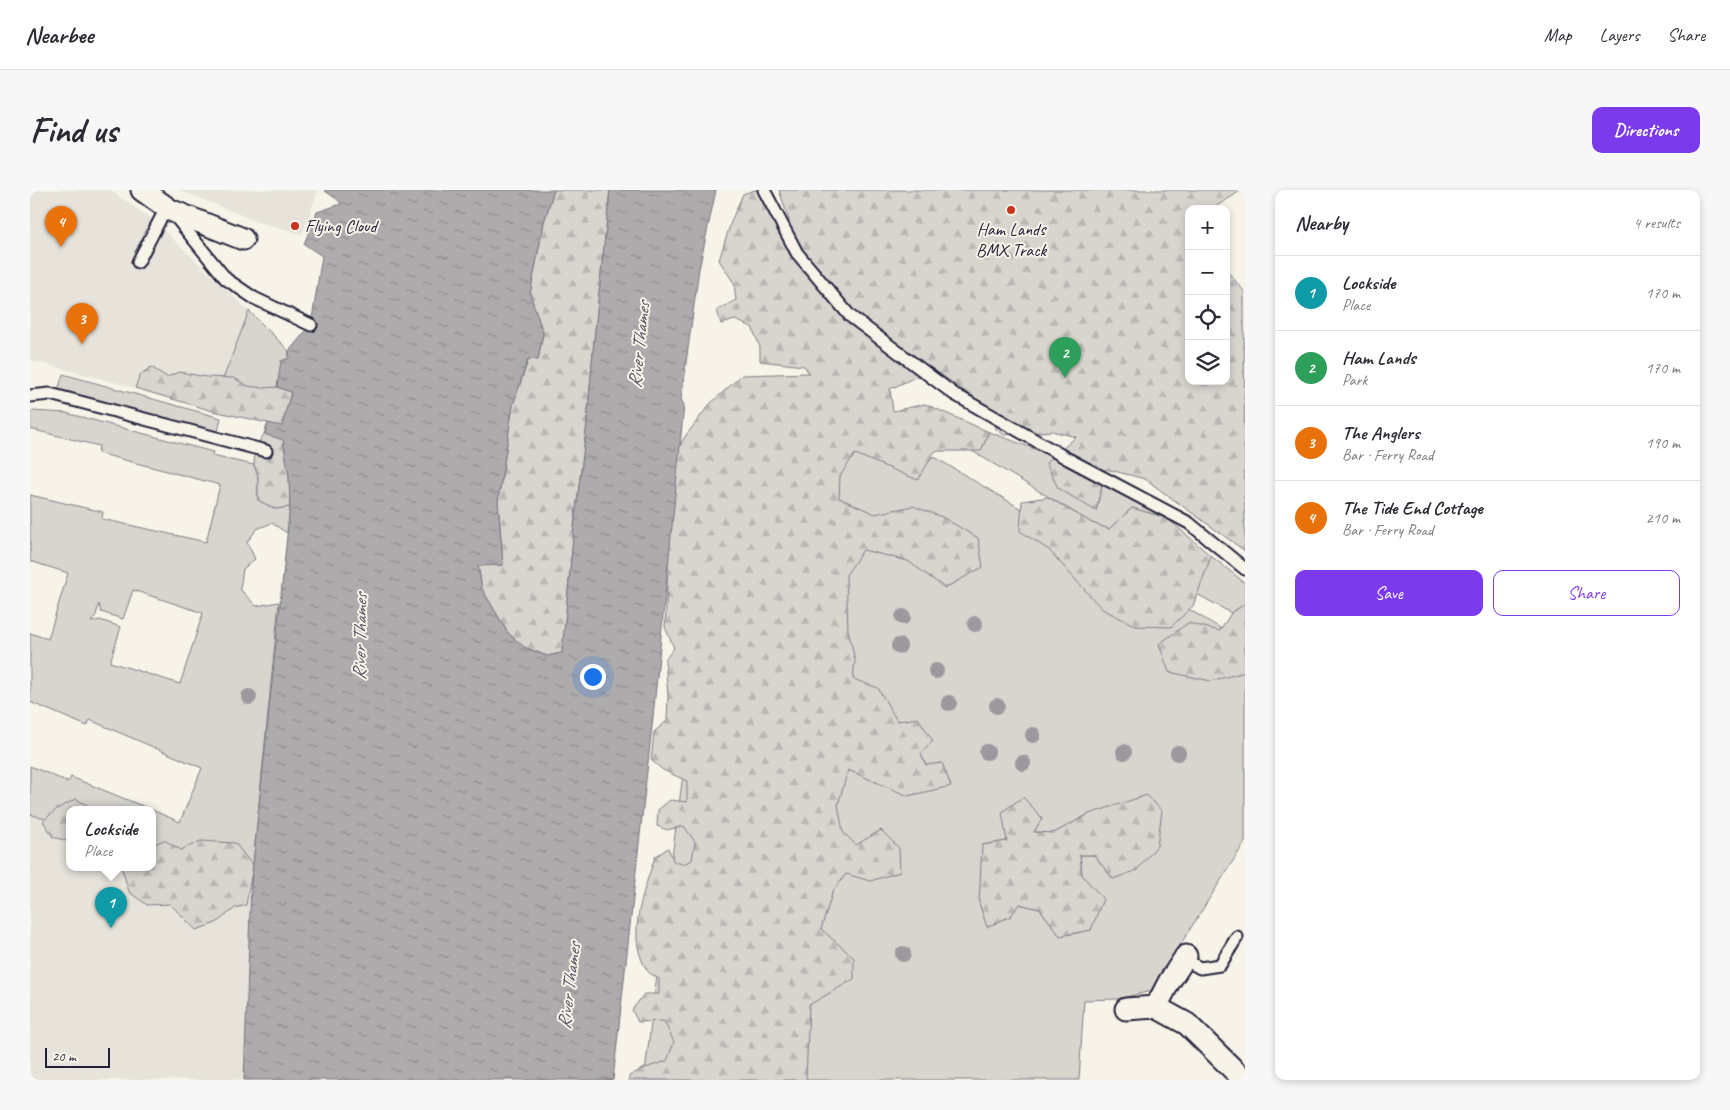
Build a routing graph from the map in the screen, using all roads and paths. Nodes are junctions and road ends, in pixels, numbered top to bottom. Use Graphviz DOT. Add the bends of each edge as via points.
graph roads {
  1 [pos="142,190"];
  2 [pos="764,190"];
  3 [pos="168,209"];
  4 [pos="243,239"];
  5 [pos="138,262"];
  6 [pos="311,325"];
  7 [pos="30,396"];
  8 [pos="266,451"];
  9 [pos="1245,569"];
  10 [pos="1237,937"];
  11 [pos="1185,957"];
  12 [pos="1156,1007"];
  13 [pos="1126,1009"];
  14 [pos="1244,1080"];
  1 -- 3 [label="street"];
  2 -- 9 [label="lane" via="797,253 850,316 954,394 1189,523"];
  3 -- 4 [label="street"];
  3 -- 5 [label="lane"];
  3 -- 6 [label="lane" via="226,279 254,298"];
  7 -- 8 [label="lane" via="50,394"];
  10 -- 11 [label="lane" via="1220,965 1200,968"];
  11 -- 12 [label="street"];
  12 -- 13 [label="street"];
  12 -- 14 [label="street" via="1187,1024"];
}
